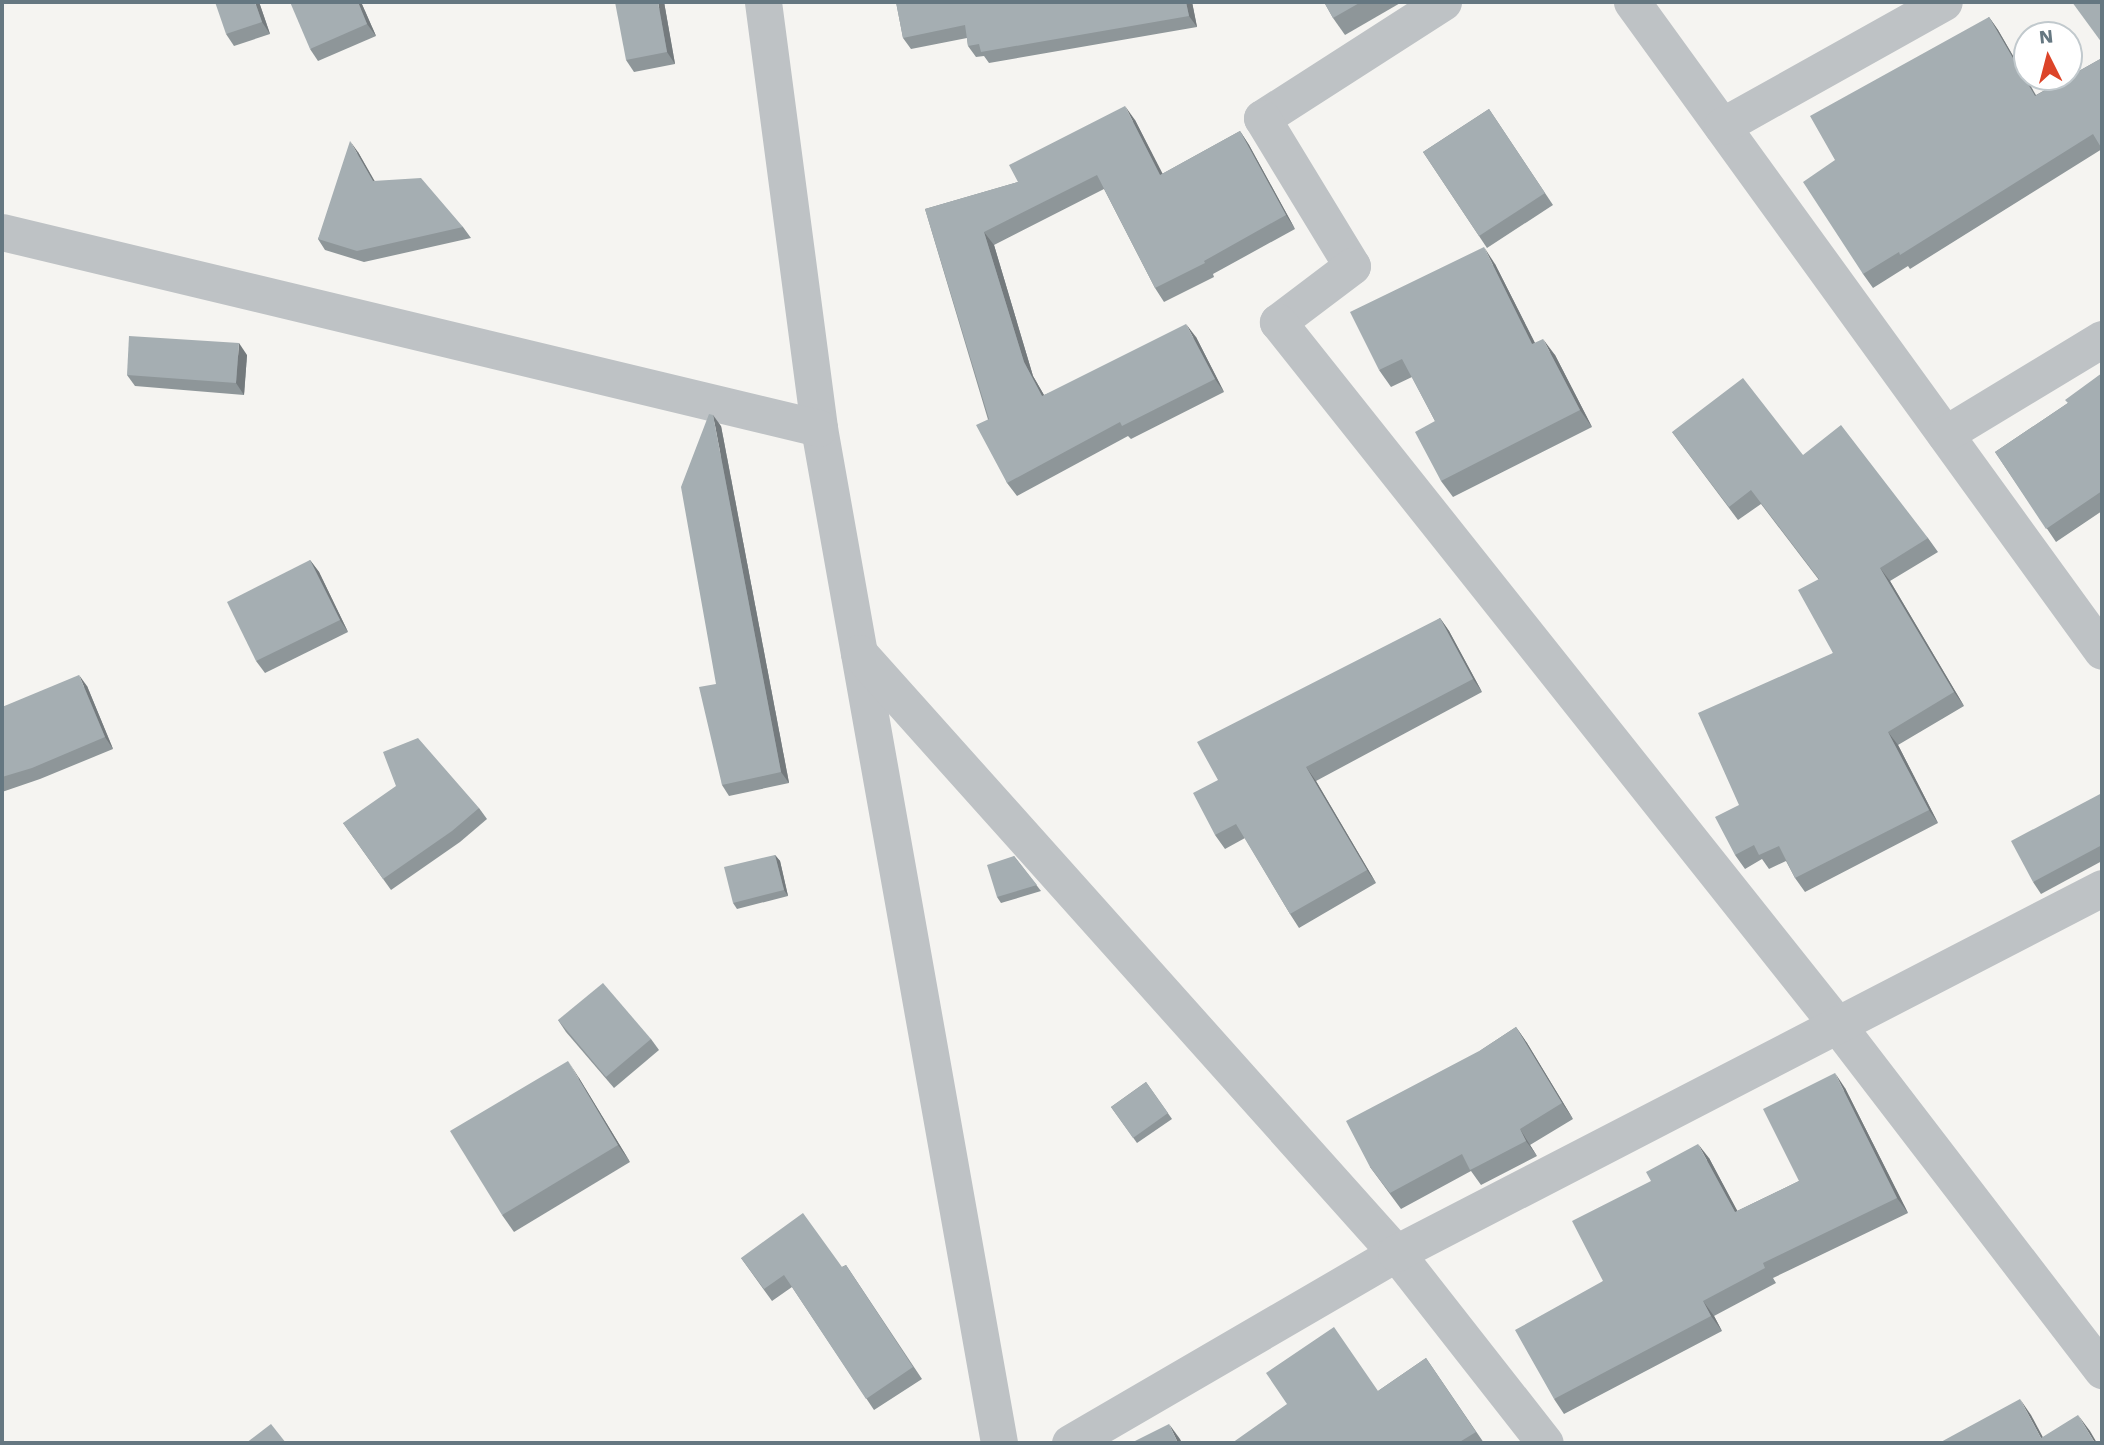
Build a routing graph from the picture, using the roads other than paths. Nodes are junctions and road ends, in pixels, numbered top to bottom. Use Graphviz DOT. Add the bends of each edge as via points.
graph roads {
  1 [pos="763,2"];
  2 [pos="1443,2"];
  3 [pos="1632,2"];
  4 [pos="1944,2"];
  5 [pos="1722,126"];
  6 [pos="2,232"];
  7 [pos="2102,339"];
  8 [pos="819,428"];
  9 [pos="1945,433"];
  10 [pos="2102,651"];
  11 [pos="859,653"];
  12 [pos="2102,888"];
  13 [pos="1838,1026"];
  14 [pos="1396,1253"];
  15 [pos="2102,1370"];
  16 [pos="999,1443"];
  17 [pos="1070,1443"];
  18 [pos="1545,1443"];
  1 -- 8 [label="street"];
  2 -- 13 [label="street" via="1262,118 1352,266 1278,322"];
  3 -- 5 [label="street"];
  4 -- 5 [label="street"];
  5 -- 9 [label="street"];
  6 -- 8 [label="street"];
  7 -- 9 [label="street"];
  8 -- 11 [label="street"];
  9 -- 10 [label="street"];
  11 -- 14 [label="street"];
  11 -- 16 [label="street"];
  12 -- 13 [label="street"];
  13 -- 14 [label="street"];
  13 -- 15 [label="street"];
  14 -- 17 [label="street"];
  14 -- 18 [label="street"];
}
